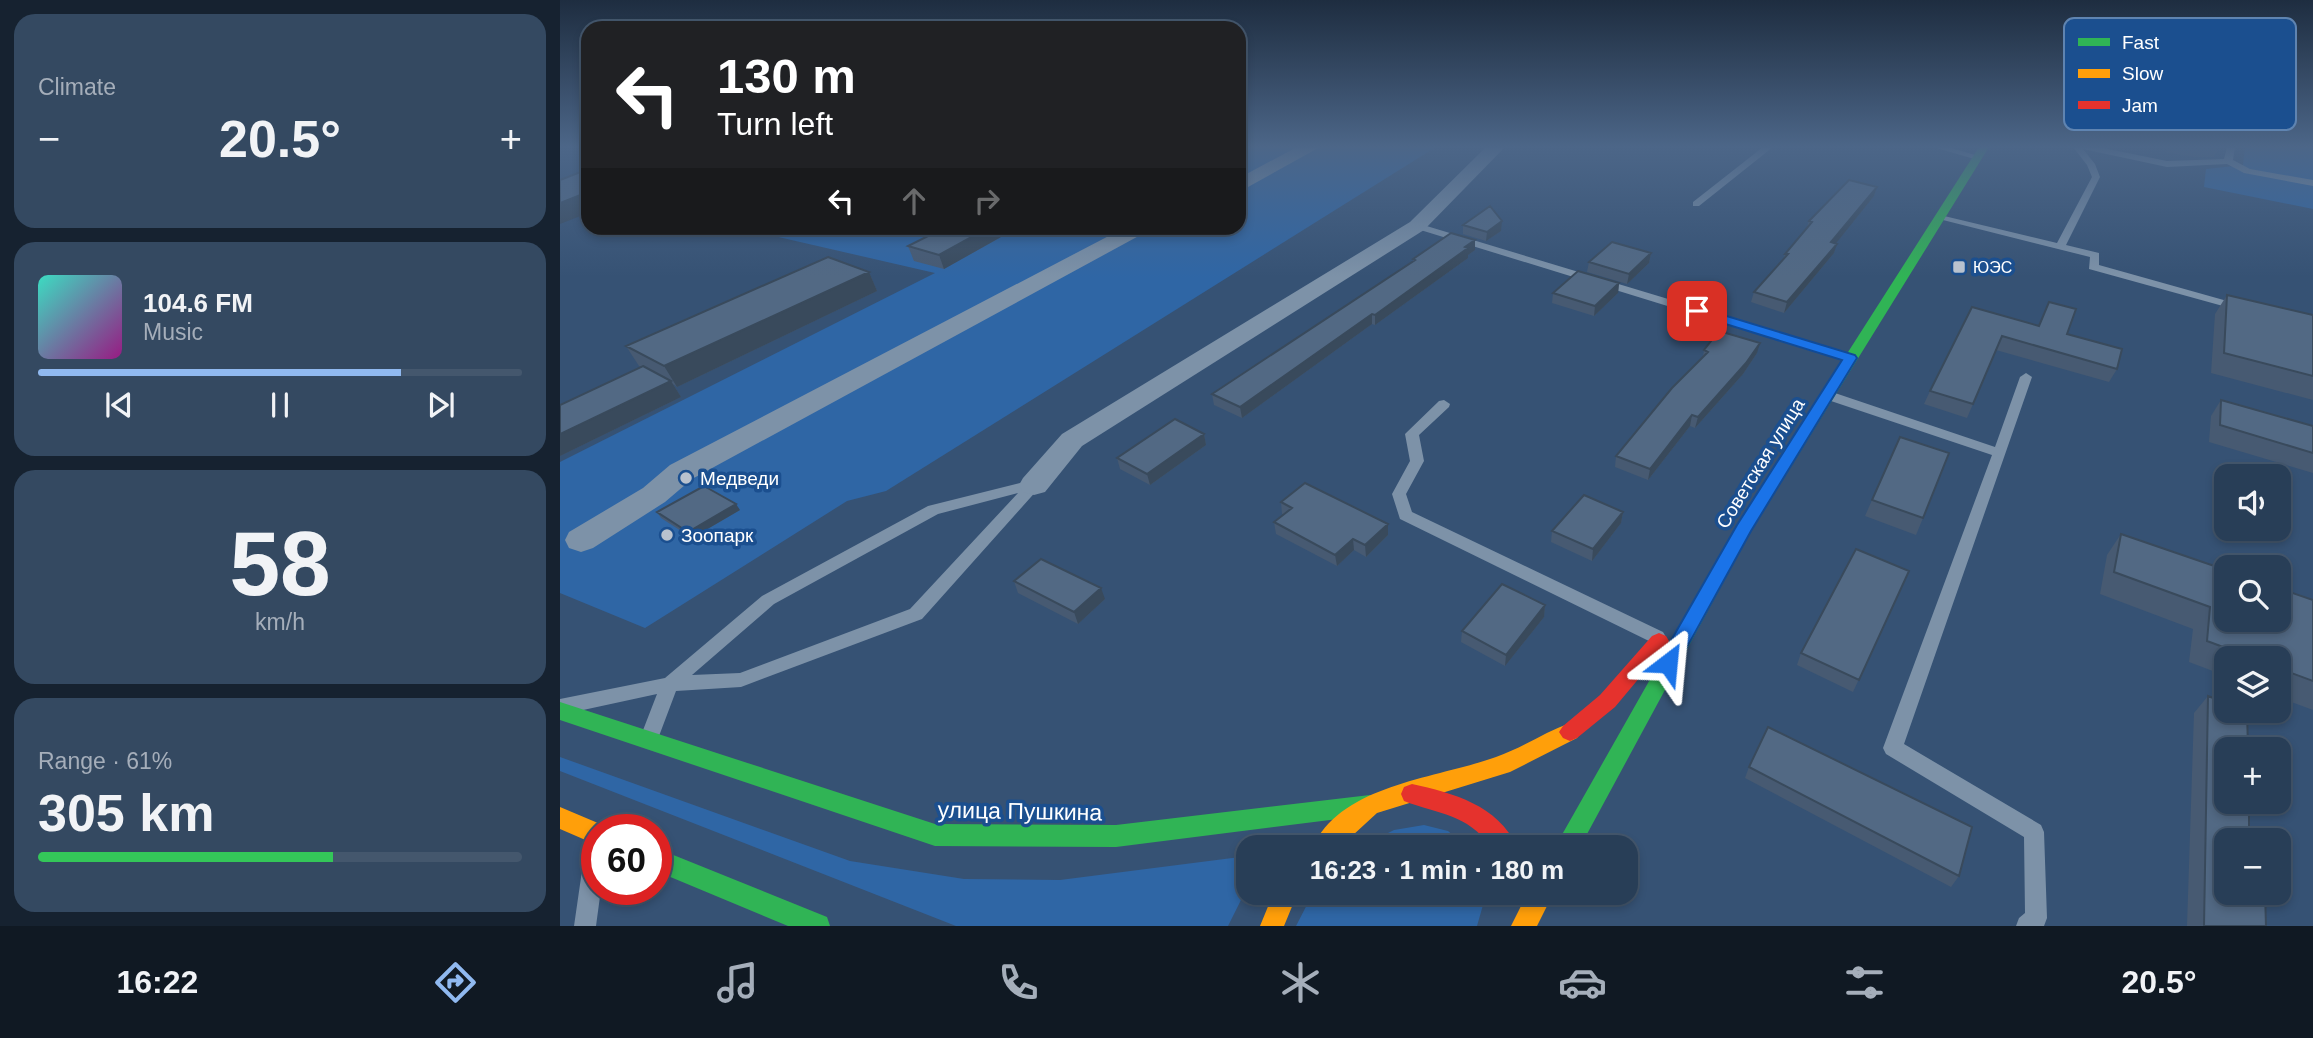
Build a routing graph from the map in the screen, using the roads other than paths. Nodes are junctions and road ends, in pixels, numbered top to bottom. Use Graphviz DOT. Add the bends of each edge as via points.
graph roads {
  1 [pos="1453,190"];
  2 [pos="1714,190"];
  3 [pos="1957,190"];
  4 [pos="2089,190"];
  5 [pos="1696,204"];
  6 [pos="1940,218"];
  7 [pos="1417,226"];
  8 [pos="1126,235"];
  9 [pos="1150,235"];
  10 [pos="2060,247"];
  11 [pos="2258,313"];
  12 [pos="1850,358"];
  13 [pos="2026,377"];
  14 [pos="1826,395"];
  15 [pos="1444,404"];
  16 [pos="2000,453"];
  17 [pos="1034,485"];
  18 [pos="654,495"];
  19 [pos="581,540"];
  20 [pos="1718,572"];
  21 [pos="1661,639"];
  22 [pos="670,684"];
  23 [pos="560,709"];
  24 [pos="649,740"];
  25 [pos="1409,793"];
  26 [pos="1370,806"];
  27 [pos="560,818"];
  28 [pos="581,828"];
  29 [pos="1335,835"];
  30 [pos="1499,835"];
  31 [pos="1574,835"];
  32 [pos="672,866"];
  33 [pos="588,905"];
  34 [pos="1281,905"];
  35 [pos="1517,905"];
  36 [pos="1535,905"];
  37 [pos="2035,923"];
  38 [pos="585,926"];
  39 [pos="818,926"];
  40 [pos="1272,926"];
  41 [pos="1512,926"];
  42 [pos="1523,926"];
  1 -- 7 [label="street"];
  2 -- 5 [label="lane"];
  3 -- 6 [label="main road, Советская улица"];
  4 -- 10 [label="lane"];
  6 -- 10 [label="lane"];
  6 -- 12 [label="main road, Советская улица"];
  7 -- 12 [label="lane"];
  7 -- 17 [label="street" via="1072,440"];
  8 -- 18 [label="street" via="681,472"];
  9 -- 18 [label="street" via="700,477"];
  10 -- 11 [label="lane" via="2095,255 2094,267"];
  12 -- 14 [label="main road, Советская улица"];
  13 -- 16 [label="lane"];
  14 -- 16 [label="lane"];
  14 -- 20 [label="main road, Советская улица"];
  15 -- 21 [label="lane" via="1412,433 1417,461 1399,494 1405,515"];
  16 -- 37 [label="lane" via="1893,748 2035,832"];
  17 -- 22 [label="lane" via="933,510 768,600"];
  17 -- 22 [label="lane" via="916,614 741,680"];
  18 -- 19 [label="street"];
  20 -- 21 [label="main road"];
  20 -- 31 [label="main road, Советская улица"];
  21 -- 25 [label="main road" via="1598,712 1559,739 1502,765"];
  22 -- 23 [label="lane"];
  22 -- 24 [label="lane"];
  23 -- 24 [label="main road, улица Пушкина"];
  24 -- 26 [label="main road, улица Пушкина" via="935,835 1116,836"];
  25 -- 26 [label="main road"];
  25 -- 30 [label="main road" via="1462,804"];
  26 -- 29 [label="main road"];
  27 -- 28 [label="main road"];
  32 -- 39 [label="main road"];
  33 -- 38 [label="lane"];
  34 -- 40 [label="main road"];
  35 -- 41 [label="main road"];
  36 -- 42 [label="main road"];
}
